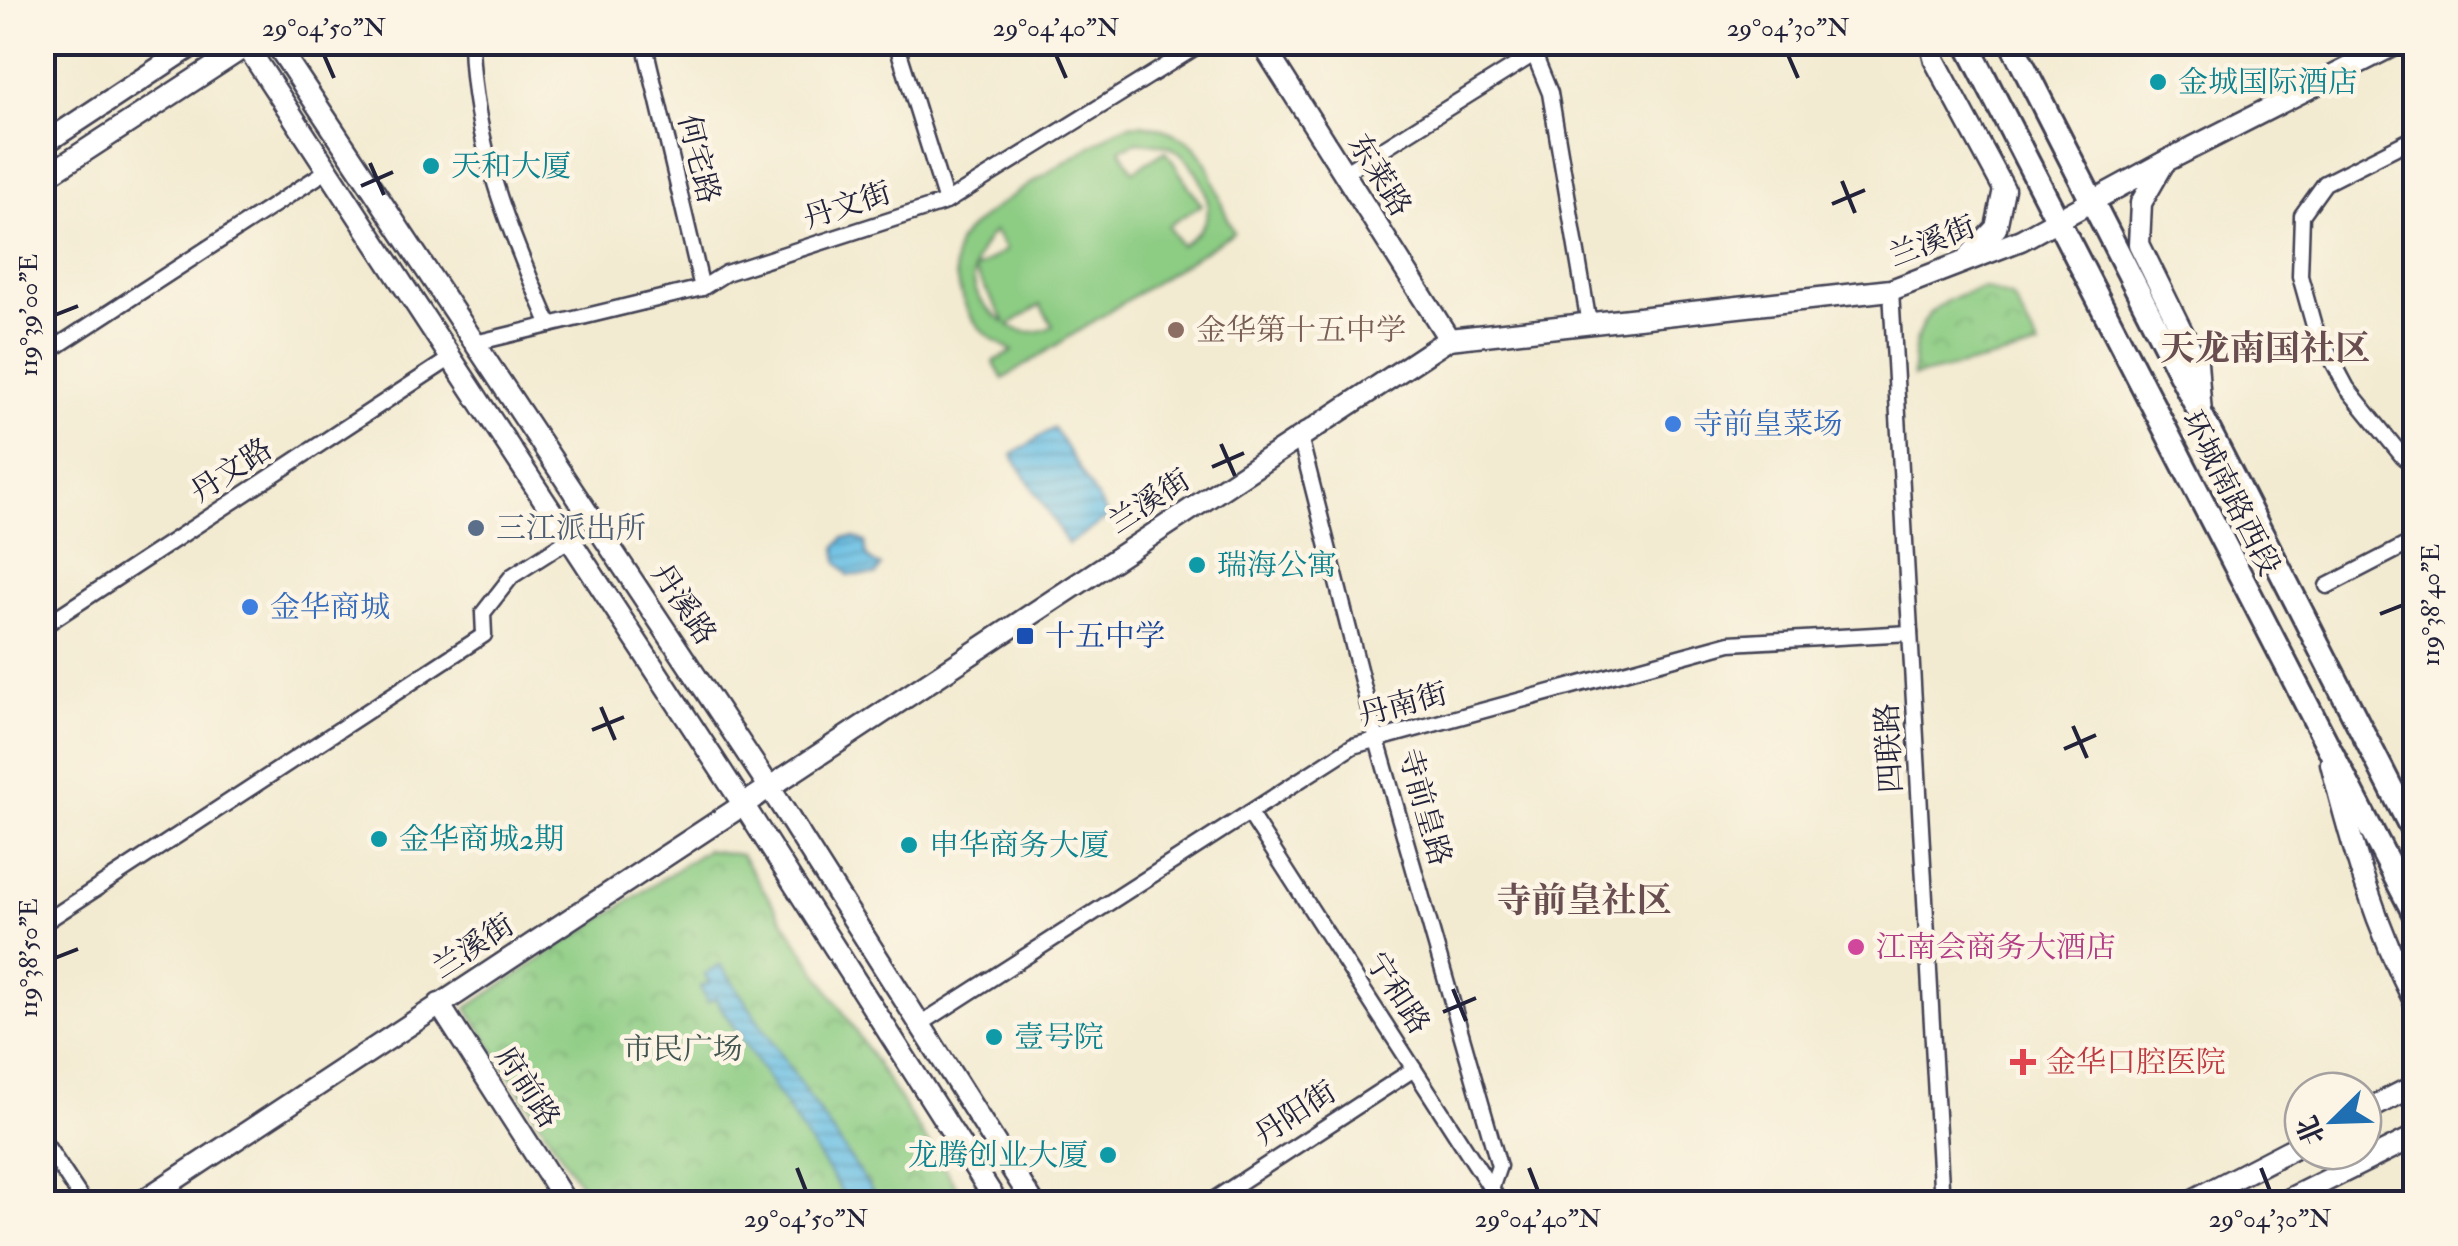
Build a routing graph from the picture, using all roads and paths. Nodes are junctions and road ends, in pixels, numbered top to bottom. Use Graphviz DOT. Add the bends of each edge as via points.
graph roads {
  1 [pos="198,42"];
  2 [pos="276,42"];
  3 [pos="471,42"];
  4 [pos="644,42"];
  5 [pos="896,42"];
  6 [pos="1204,42"];
  7 [pos="1260,42"];
  8 [pos="1569,42"];
  9 [pos="1930,42"];
  10 [pos="1966,42"];
  11 [pos="2012,42"];
  12 [pos="2400,42"];
  13 [pos="247,44"];
  14 [pos="2366,50"];
  15 [pos="1534,54"];
  16 [pos="2416,137"];
  17 [pos="42,145"];
  18 [pos="2166,161"];
  19 [pos="328,170"];
  20 [pos="1344,173"];
  21 [pos="42,178"];
  22 [pos="2093,201"];
  23 [pos="946,202"];
  24 [pos="2057,222"];
  25 [pos="1962,263"];
  26 [pos="702,288"];
  27 [pos="1891,290"];
  28 [pos="1589,324"];
  29 [pos="550,325"];
  30 [pos="1449,339"];
  31 [pos="475,343"];
  32 [pos="42,356"];
  33 [pos="451,358"];
  34 [pos="2201,416"];
  35 [pos="1300,437"];
  36 [pos="2416,467"];
  37 [pos="570,539"];
  38 [pos="2416,540"];
  39 [pos="2327,586"];
  40 [pos="42,628"];
  41 [pos="1910,632"];
  42 [pos="1377,740"];
  43 [pos="2325,742"];
  44 [pos="770,788"];
  45 [pos="743,804"];
  46 [pos="1249,813"];
  47 [pos="2416,837"];
  48 [pos="2416,918"];
  49 [pos="42,924"];
  50 [pos="438,1004"];
  51 [pos="2416,1005"];
  52 [pos="922,1023"];
  53 [pos="1414,1068"];
  54 [pos="2412,1083"];
  55 [pos="2383,1100"];
  56 [pos="2416,1136"];
  57 [pos="42,1139"];
  58 [pos="2283,1153"];
  59 [pos="1491,1189"];
  60 [pos="85,1204"];
  61 [pos="138,1204"];
  62 [pos="567,1204"];
  63 [pos="998,1204"];
  64 [pos="1034,1204"];
  65 [pos="1207,1204"];
  66 [pos="1501,1204"];
  67 [pos="1942,1204"];
  68 [pos="2185,1204"];
  69 [pos="2279,1204"];
  1 -- 17 [label="main road"];
  2 -- 31 [label="main road, 丹溪路"];
  3 -- 29 [label="street" via="488,165"];
  4 -- 26 [label="street, 何宅路"];
  5 -- 23 [label="street"];
  6 -- 23 [label="street, 丹文街"];
  7 -- 20 [label="main road, 东莱路"];
  8 -- 15 [label="street"];
  9 -- 25 [label="main road" via="2004,190 1996,228"];
  10 -- 24 [label="main road, 环城南路西段"];
  11 -- 22 [label="main road, 环城南路西段"];
  12 -- 14 [label="main road, 兰溪街"];
  13 -- 19 [label="main road, 丹溪路"];
  13 -- 21 [label="main road"];
  14 -- 18 [label="main road, 兰溪街"];
  15 -- 20 [label="street"];
  15 -- 28 [label="street" via="1550,94"];
  16 -- 36 [label="street" via="2325,184 2302,214 2300,276 2314,326 2347,388"];
  18 -- 22 [label="main road, 兰溪街"];
  18 -- 34 [label="main road" via="2141,203 2138,244 2197,362"];
  19 -- 32 [label="street"];
  19 -- 33 [label="main road, 丹溪路"];
  20 -- 30 [label="main road, 东莱路"];
  22 -- 24 [label="main road, 兰溪街"];
  22 -- 34 [label="main road, 环城南路西段"];
  23 -- 26 [label="street, 丹文街" via="726,273"];
  24 -- 25 [label="main road, 兰溪街"];
  24 -- 43 [label="main road, 环城南路西段"];
  25 -- 27 [label="main road, 兰溪街"];
  26 -- 29 [label="street, 丹文街"];
  27 -- 28 [label="main road, 兰溪街"];
  27 -- 41 [label="street, 四联路"];
  28 -- 30 [label="main road, 兰溪街"];
  29 -- 31 [label="street, 丹文街"];
  30 -- 35 [label="main road, 兰溪街"];
  31 -- 44 [label="main road, 丹溪路"];
  33 -- 37 [label="main road, 丹溪路"];
  33 -- 40 [label="street, 丹文路"];
  34 -- 47 [label="main road, 环城南路西段"];
  35 -- 42 [label="street, 寺前皇路"];
  35 -- 44 [label="main road, 兰溪街"];
  37 -- 45 [label="main road, 丹溪路"];
  37 -- 49 [label="street" via="512,576 483,613 484,635"];
  38 -- 39 [label="street"];
  41 -- 42 [label="street, 丹南街" via="1730,642"];
  41 -- 67 [label="street, 四联路"];
  42 -- 46 [label="street, 丹南街" via="1353,746"];
  42 -- 59 [label="street, 寺前皇路" via="1499,1166"];
  43 -- 48 [label="main road, 环城南路西段"];
  43 -- 51 [label="main road" via="2356,863"];
  44 -- 45 [label="main road, 兰溪街"];
  44 -- 52 [label="main road, 丹溪路"];
  45 -- 50 [label="main road, 兰溪街"];
  45 -- 63 [label="main road, 丹溪路"];
  46 -- 52 [label="street, 丹南街"];
  46 -- 53 [label="street, 宁和路"];
  50 -- 61 [label="main road, 兰溪街"];
  50 -- 62 [label="main road, 府前路"];
  52 -- 64 [label="main road, 丹溪路"];
  53 -- 59 [label="street, 宁和路"];
  53 -- 65 [label="street, 丹阳街"];
  54 -- 55 [label="main road"];
  56 -- 69 [label="main road"];
  57 -- 60 [label="street"];
  58 -- 68 [label="main road"];
  59 -- 66 [label="street, 宁和路"];
}
